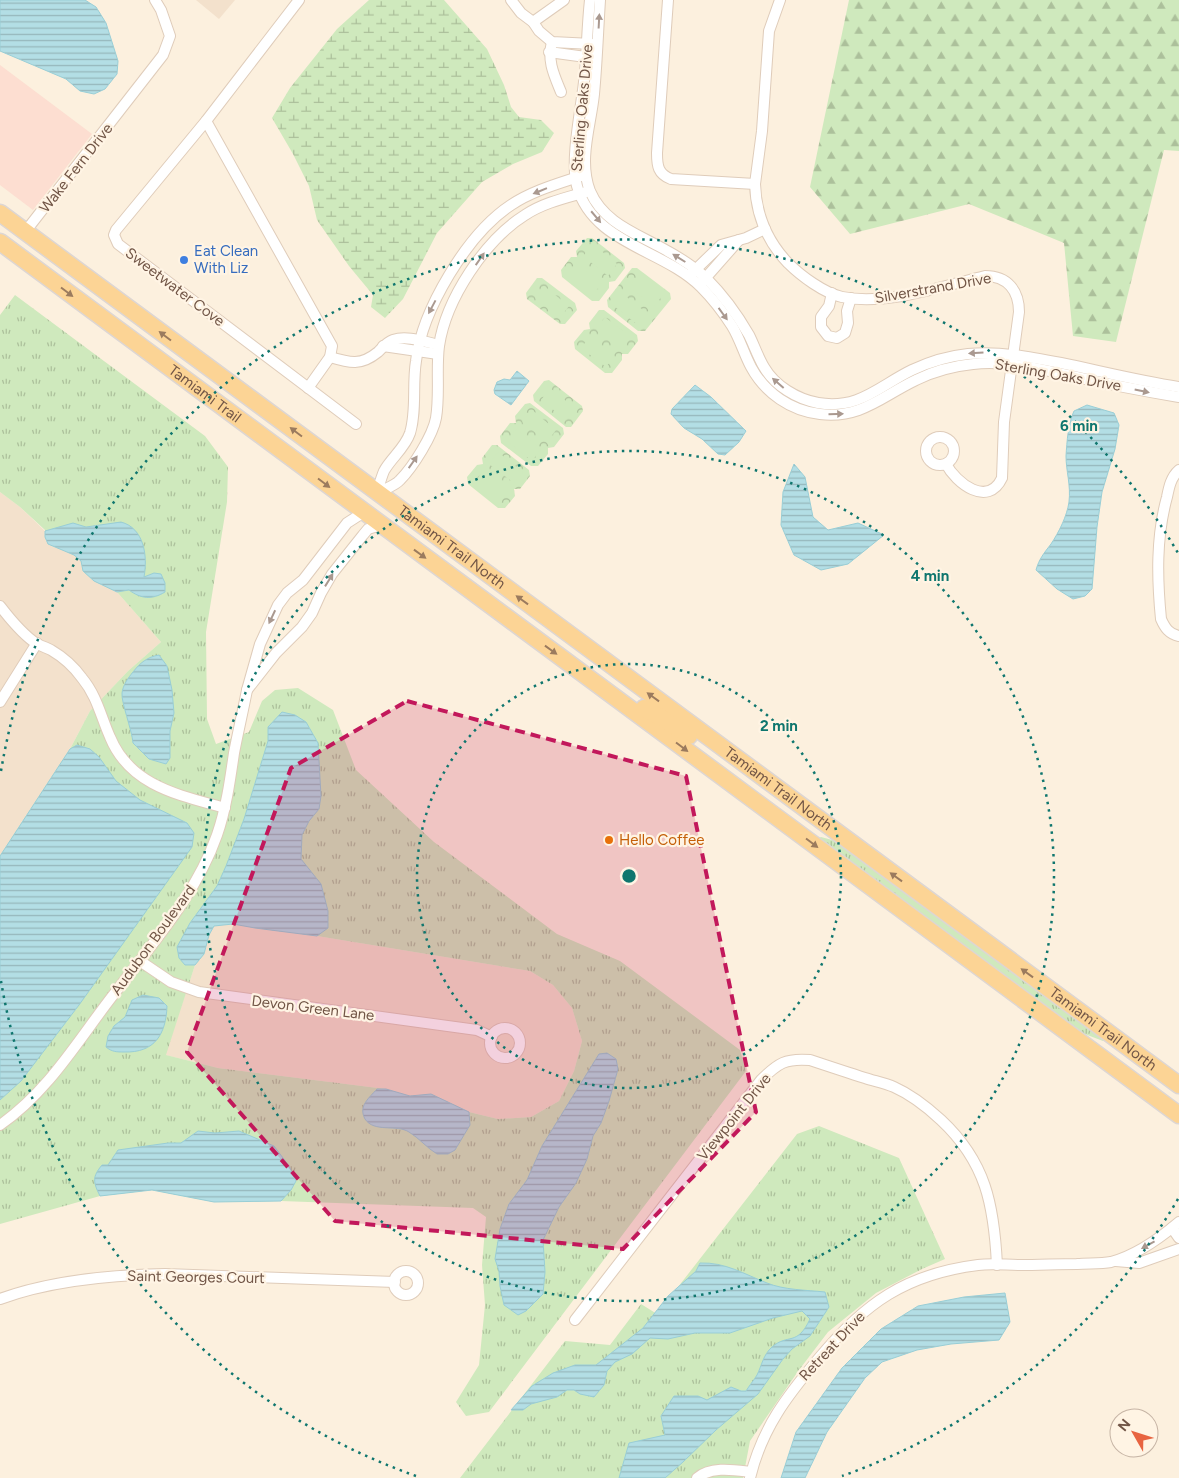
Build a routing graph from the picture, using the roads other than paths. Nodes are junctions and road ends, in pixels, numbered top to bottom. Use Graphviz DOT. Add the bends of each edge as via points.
graph roads {
  1 [pos="155,0"];
  2 [pos="299,0"];
  3 [pos="511,0"];
  4 [pos="564,0"];
  5 [pos="590,0"];
  6 [pos="600,0"];
  7 [pos="668,0"];
  8 [pos="780,0"];
  9 [pos="533,22"];
  10 [pos="592,44"];
  11 [pos="551,47"];
  12 [pos="586,57"];
  13 [pos="597,58"];
  14 [pos="561,92"];
  15 [pos="206,121"];
  16 [pos="581,176"];
  17 [pos="755,184"];
  18 [pos="585,192"];
  19 [pos="0,213"];
  20 [pos="765,229"];
  21 [pos="25,232"];
  22 [pos="739,240"];
  23 [pos="0,242"];
  24 [pos="692,273"];
  25 [pos="703,282"];
  26 [pos="832,293"];
  27 [pos="851,298"];
  28 [pos="420,340"];
  29 [pos="383,346"];
  30 [pos="439,349"];
  31 [pos="418,352"];
  32 [pos="330,357"];
  33 [pos="1012,360"];
  34 [pos="1179,387"];
  35 [pos="308,388"];
  36 [pos="1179,397"];
  37 [pos="356,424"];
  38 [pos="268,440"];
  39 [pos="946,464"];
  40 [pos="1179,470"];
  41 [pos="377,493"];
  42 [pos="364,512"];
  43 [pos="381,525"];
  44 [pos="482,571"];
  45 [pos="0,606"];
  46 [pos="1179,636"];
  47 [pos="37,643"];
  48 [pos="592,680"];
  49 [pos="247,690"];
  50 [pos="0,702"];
  51 [pos="717,744"];
  52 [pos="704,763"];
  53 [pos="225,808"];
  54 [pos="832,829"];
  55 [pos="140,962"];
  56 [pos="492,1037"];
  57 [pos="1179,1085"];
  58 [pos="1140,1086"];
  59 [pos="1179,1106"];
  60 [pos="1179,1114"];
  61 [pos="0,1126"];
  62 [pos="1175,1225"];
  63 [pos="1179,1238"];
  64 [pos="1179,1249"];
  65 [pos="1113,1261"];
  66 [pos="998,1265"];
  67 [pos="395,1282"];
  68 [pos="0,1299"];
  69 [pos="575,1320"];
  70 [pos="751,1475"];
  71 [pos="697,1478"];
  1 -- 21 [label="street, Wake Fern Drive" via="162,10 170,36 163,55"];
  2 -- 15 [label="street, Sweetwater Cove"];
  3 -- 9 [label="street"];
  4 -- 9 [label="street"];
  5 -- 10 [label="street, Sterling Oaks Drive"];
  10 -- 6 [label="street, Sterling Oaks Drive, one-way"];
  7 -- 17 [label="street" via="658,169 671,179"];
  8 -- 17 [label="street, Silverstrand Drive" via="769,31"];
  9 -- 11 [label="street"];
  10 -- 11 [label="street"];
  10 -- 12 [label="street, Sterling Oaks Drive"];
  10 -- 13 [label="street, Sterling Oaks Drive"];
  11 -- 12 [label="street"];
  11 -- 14 [label="street" via="550,64"];
  12 -- 13 [label="street"];
  12 -- 16 [label="street, Sterling Oaks Drive" via="575,156"];
  13 -- 16 [label="street, Sterling Oaks Drive"];
  15 -- 32 [label="street" via="332,346"];
  15 -- 35 [label="street, Sweetwater Cove" via="114,235 118,244"];
  16 -- 18 [label="street, Sterling Oaks Drive"];
  16 -- 28 [label="street, one-way" via="537,191 492,220 474,240 448,280 427,318"];
  17 -- 20 [label="street, Silverstrand Drive" via="756,203"];
  18 -- 24 [label="street, Sterling Oaks Drive" via="618,225 662,248"];
  30 -- 18 [label="street, one-way" via="454,303 490,245 526,214"];
  19 -- 21 [label="main road, Tamiami Trail"];
  20 -- 22 [label="street"];
  20 -- 26 [label="street, Silverstrand Drive" via="792,266"];
  41 -- 21 [label="main road, Tamiami Trail, one-way"];
  22 -- 24 [label="street" via="721,245"];
  22 -- 25 [label="street"];
  23 -- 38 [label="main road, Tamiami Trail, one-way"];
  24 -- 25 [label="street, Sterling Oaks Drive"];
  25 -- 33 [label="street, Sterling Oaks Drive" via="728,301 770,376 790,392 817,403 842,405 857,401 912,370 965,354 987,352"];
  26 -- 27 [label="street, Silverstrand Drive"];
  26 -- 27 [label="street" via="829,306 821,317 821,327 828,336 837,338 845,332"];
  27 -- 33 [label="street, Silverstrand Drive" via="879,299 985,276 1000,278 1013,288 1019,302"];
  28 -- 29 [label="street" via="402,338"];
  28 -- 30 [label="street"];
  28 -- 31 [label="street"];
  29 -- 31 [label="street"];
  29 -- 32 [label="street" via="368,359 356,363"];
  30 -- 31 [label="street"];
  41 -- 30 [label="street, one-way" via="399,481 432,432 437,406"];
  31 -- 41 [label="street" via="409,435 385,470"];
  32 -- 35 [label="street"];
  33 -- 34 [label="street, Sterling Oaks Drive" via="1035,358"];
  33 -- 36 [label="street, Sterling Oaks Drive, one-way" via="1032,368"];
  33 -- 39 [label="street, Silverstrand Drive" via="1000,484 991,491 976,491 954,476"];
  35 -- 37 [label="street, Sweetwater Cove"];
  38 -- 41 [label="main road" via="324,467 361,492"];
  38 -- 42 [label="main road, Tamiami Trail, one-way"];
  40 -- 46 [label="street" via="1171,481 1162,514 1158,557 1161,619 1169,632"];
  41 -- 44 [label="main road, Tamiami Trail North"];
  42 -- 43 [label="main road, Tamiami Trail"];
  42 -- 44 [label="main road" via="389,516 411,532"];
  42 -- 49 [label="street, Audubon Boulevard, one-way" via="346,523 303,580 278,605 260,644"];
  43 -- 48 [label="main road, Tamiami Trail North, one-way"];
  49 -- 43 [label="street, Audubon Boulevard, one-way" via="302,627 332,574 368,528"];
  51 -- 44 [label="main road, Tamiami Trail North, one-way"];
  45 -- 47 [label="street"];
  47 -- 50 [label="street"];
  47 -- 53 [label="street" via="61,657 83,679 97,702 114,746 134,771 167,791"];
  48 -- 51 [label="main road" via="662,718 699,744"];
  48 -- 52 [label="main road, Tamiami Trail North, one-way"];
  49 -- 53 [label="street, Audubon Boulevard"];
  51 -- 54 [label="main road, Tamiami Trail North"];
  52 -- 54 [label="main road" via="712,758 723,762 784,807"];
  52 -- 58 [label="main road, Tamiami Trail North, one-way"];
  53 -- 55 [label="street, Audubon Boulevard" via="195,882"];
  57 -- 54 [label="main road, Tamiami Trail North, one-way"];
  55 -- 56 [label="street, Devon Green Lane" via="172,982 199,992 477,1030"];
  55 -- 61 [label="street, Audubon Boulevard" via="54,1076"];
  58 -- 59 [label="main road"];
  58 -- 60 [label="main road, Tamiami Trail North"];
  62 -- 63 [label="street"];
  62 -- 65 [label="street, Retreat Drive, one-way" via="1157,1240"];
  64 -- 65 [label="street, Retreat Drive" via="1139,1263"];
  65 -- 66 [label="street, Retreat Drive"];
  66 -- 69 [label="street, Viewpoint Drive" via="995,1227 983,1178 955,1133 913,1097 893,1087 810,1060 796,1059 782,1062 761,1080"];
  66 -- 70 [label="street, Retreat Drive" via="980,1264 923,1278 904,1285 862,1312 785,1398 766,1434"];
  67 -- 68 [label="street, Saint Georges Court" via="132,1275 46,1286"];
  70 -- 71 [label="street" via="732,1470 712,1471"];
}
